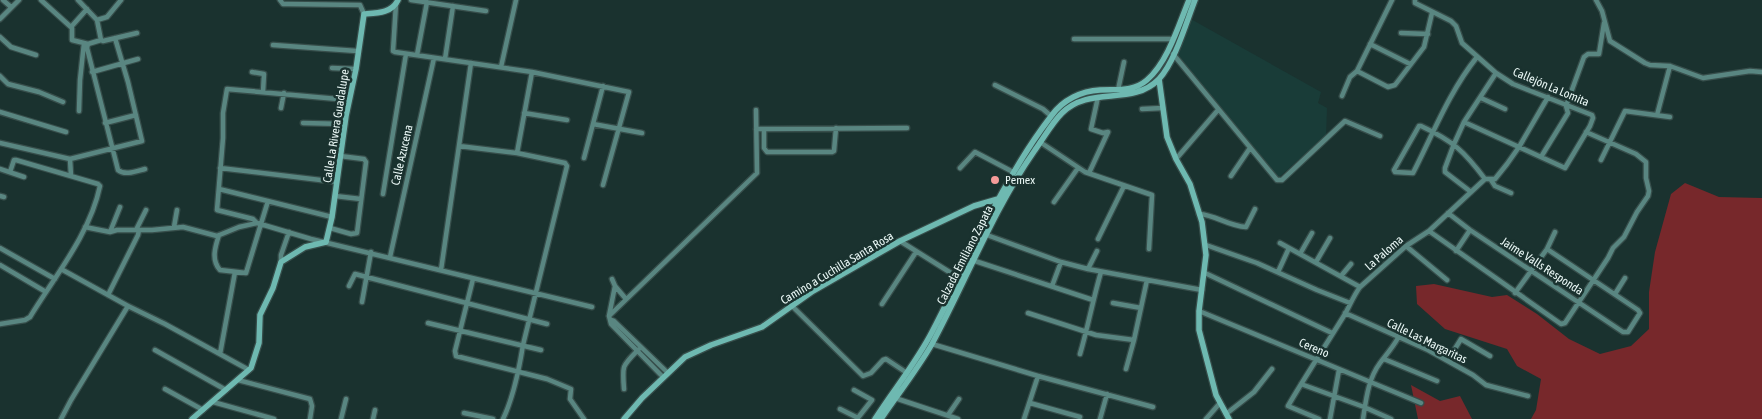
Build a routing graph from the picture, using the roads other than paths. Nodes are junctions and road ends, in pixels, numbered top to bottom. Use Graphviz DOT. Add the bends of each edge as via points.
graph roads {
  1 [pos="3,0"];
  2 [pos="18,0"];
  3 [pos="41,0"];
  4 [pos="78,0"];
  5 [pos="280,0"];
  6 [pos="410,0"];
  7 [pos="516,0"];
  8 [pos="1189,0"];
  9 [pos="1194,0"];
  10 [pos="1392,0"];
  11 [pos="1596,0"];
  12 [pos="120,1"];
  13 [pos="1414,1"];
  14 [pos="306,2"];
  15 [pos="398,2"];
  16 [pos="427,2"];
  17 [pos="453,6"];
  18 [pos="11,7"];
  19 [pos="87,9"];
  20 [pos="486,11"];
  21 [pos="1432,12"];
  22 [pos="364,14"];
  23 [pos="0,19"];
  24 [pos="1605,19"];
  25 [pos="97,20"];
  26 [pos="71,27"];
  27 [pos="137,33"];
  28 [pos="1401,33"];
  29 [pos="1428,34"];
  30 [pos="0,37"];
  31 [pos="115,38"];
  32 [pos="1074,39"];
  33 [pos="102,40"];
  34 [pos="1173,40"];
  35 [pos="86,44"];
  36 [pos="1370,44"];
  37 [pos="273,45"];
  38 [pos="357,51"];
  39 [pos="406,54"];
  40 [pos="1173,54"];
  41 [pos="36,55"];
  42 [pos="416,55"];
  43 [pos="1476,57"];
  44 [pos="434,58"];
  45 [pos="138,59"];
  46 [pos="445,59"];
  47 [pos="1124,62"];
  48 [pos="122,63"];
  49 [pos="471,63"];
  50 [pos="1410,64"];
  51 [pos="1670,66"];
  52 [pos="501,67"];
  53 [pos="332,68"];
  54 [pos="356,70"];
  55 [pos="1357,71"];
  56 [pos="92,72"];
  57 [pos="252,72"];
  58 [pos="532,72"];
  59 [pos="1762,72"];
  60 [pos="1496,73"];
  61 [pos="0,76"];
  62 [pos="1148,79"];
  63 [pos="1158,79"];
  64 [pos="995,84"];
  65 [pos="1152,85"];
  66 [pos="603,86"];
  67 [pos="1118,90"];
  68 [pos="263,92"];
  69 [pos="284,93"];
  70 [pos="1098,96"];
  71 [pos="1342,96"];
  72 [pos="1481,98"];
  73 [pos="1548,98"];
  74 [pos="349,100"];
  75 [pos="63,102"];
  76 [pos="1566,106"];
  77 [pos="281,108"];
  78 [pos="1163,108"];
  79 [pos="1142,109"];
  80 [pos="1506,109"];
  81 [pos="79,110"];
  82 [pos="756,110"];
  83 [pos="1218,110"];
  84 [pos="0,112"];
  85 [pos="524,114"];
  86 [pos="136,115"];
  87 [pos="1657,115"];
  88 [pos="1051,116"];
  89 [pos="1670,117"];
  90 [pos="567,120"];
  91 [pos="1464,122"];
  92 [pos="105,123"];
  93 [pos="303,123"];
  94 [pos="345,124"];
  95 [pos="593,124"];
  96 [pos="836,128"];
  97 [pos="906,128"];
  98 [pos="619,129"];
  99 [pos="756,129"];
  100 [pos="764,129"];
  101 [pos="66,132"];
  102 [pos="1434,132"];
  103 [pos="1586,132"];
  104 [pos="642,133"];
  105 [pos="1380,136"];
  106 [pos="1040,142"];
  107 [pos="1611,142"];
  108 [pos="0,143"];
  109 [pos="1454,144"];
  110 [pos="1519,147"];
  111 [pos="111,148"];
  112 [pos="459,148"];
  113 [pos="1250,148"];
  114 [pos="517,153"];
  115 [pos="340,156"];
  116 [pos="1541,157"];
  117 [pos="584,158"];
  118 [pos="70,159"];
  119 [pos="1176,159"];
  120 [pos="1601,160"];
  121 [pos="220,168"];
  122 [pos="960,168"];
  123 [pos="1078,168"];
  124 [pos="0,169"];
  125 [pos="146,169"];
  126 [pos="10,172"];
  127 [pos="1013,172"];
  128 [pos="1089,173"];
  129 [pos="24,176"];
  130 [pos="71,176"];
  131 [pos="1231,176"];
  132 [pos="1485,179"];
  133 [pos="1491,180"];
  134 [pos="337,182"];
  135 [pos="604,185"];
  136 [pos="1124,186"];
  137 [pos="219,189"];
  138 [pos="1471,192"];
  139 [pos="1511,192"];
  140 [pos="384,194"];
  141 [pos="335,196"];
  142 [pos="361,199"];
  143 [pos="998,199"];
  144 [pos="268,201"];
  145 [pos="1054,202"];
  146 [pos="120,207"];
  147 [pos="1256,209"];
  148 [pos="146,210"];
  149 [pos="177,210"];
  150 [pos="1448,213"];
  151 [pos="1199,214"];
  152 [pos="332,217"];
  153 [pos="260,224"];
  154 [pos="85,227"];
  155 [pos="174,227"];
  156 [pos="330,228"];
  157 [pos="137,230"];
  158 [pos="1470,230"];
  159 [pos="1428,231"];
  160 [pos="110,232"];
  161 [pos="289,232"];
  162 [pos="1555,232"];
  163 [pos="1312,233"];
  164 [pos="219,235"];
  165 [pos="987,235"];
  166 [pos="1330,238"];
  167 [pos="1098,239"];
  168 [pos="900,241"];
  169 [pos="326,242"];
  170 [pos="1280,243"];
  171 [pos="1206,246"];
  172 [pos="1406,246"];
  173 [pos="0,248"];
  174 [pos="1289,248"];
  175 [pos="1546,248"];
  176 [pos="1149,249"];
  177 [pos="1097,251"];
  178 [pos="1456,251"];
  179 [pos="371,252"];
  180 [pos="916,252"];
  181 [pos="1300,254"];
  182 [pos="390,257"];
  183 [pos="971,260"];
  184 [pos="281,262"];
  185 [pos="1060,262"];
  186 [pos="1316,262"];
  187 [pos="1352,264"];
  188 [pos="0,265"];
  189 [pos="61,269"];
  190 [pos="1088,269"];
  191 [pos="441,270"];
  192 [pos="1531,271"];
  193 [pos="235,272"];
  194 [pos="1101,272"];
  195 [pos="1278,272"];
  196 [pos="1205,273"];
  197 [pos="1341,276"];
  198 [pos="366,277"];
  199 [pos="959,278"];
  200 [pos="1625,278"];
  201 [pos="55,279"];
  202 [pos="473,279"];
  203 [pos="612,279"];
  204 [pos="1147,280"];
  205 [pos="1447,280"];
  206 [pos="1594,280"];
  207 [pos="349,286"];
  208 [pos="615,286"];
  209 [pos="1052,286"];
  210 [pos="1360,287"];
  211 [pos="1202,290"];
  212 [pos="46,292"];
  213 [pos="1515,293"];
  214 [pos="536,294"];
  215 [pos="1615,294"];
  216 [pos="108,295"];
  217 [pos="626,299"];
  218 [pos="1093,300"];
  219 [pos="362,302"];
  220 [pos="1579,302"];
  221 [pos="1113,303"];
  222 [pos="1350,303"];
  223 [pos="468,304"];
  224 [pos="882,304"];
  225 [pos="128,306"];
  226 [pos="791,306"];
  227 [pos="592,307"];
  228 [pos="1141,308"];
  229 [pos="1199,311"];
  230 [pos="1028,313"];
  231 [pos="1346,313"];
  232 [pos="610,318"];
  233 [pos="531,320"];
  234 [pos="428,323"];
  235 [pos="0,324"];
  236 [pos="547,324"];
  237 [pos="460,330"];
  238 [pos="1087,332"];
  239 [pos="1332,333"];
  240 [pos="1398,338"];
  241 [pos="1134,340"];
  242 [pos="932,344"];
  243 [pos="523,345"];
  244 [pos="640,349"];
  245 [pos="155,350"];
  246 [pos="542,350"];
  247 [pos="220,354"];
  248 [pos="1080,354"];
  249 [pos="1490,356"];
  250 [pos="1384,359"];
  251 [pos="1315,360"];
  252 [pos="1448,360"];
  253 [pos="1126,369"];
  254 [pos="1272,369"];
  255 [pos="249,370"];
  256 [pos="1340,370"];
  257 [pos="518,373"];
  258 [pos="907,373"];
  259 [pos="665,375"];
  260 [pos="1038,376"];
  261 [pos="238,380"];
  262 [pos="1437,381"];
  263 [pos="1370,382"];
  264 [pos="1301,384"];
  265 [pos="165,389"];
  266 [pos="624,389"];
  267 [pos="226,390"];
  268 [pos="854,390"];
  269 [pos="1107,394"];
  270 [pos="1528,396"];
  271 [pos="1334,397"];
  272 [pos="895,398"];
  273 [pos="346,399"];
  274 [pos="959,399"];
  275 [pos="213,402"];
  276 [pos="1030,403"];
  277 [pos="1220,403"];
  278 [pos="1421,403"];
  279 [pos="1153,407"];
  280 [pos="1364,407"];
  281 [pos="840,409"];
  282 [pos="203,410"];
  283 [pos="375,410"];
  284 [pos="464,413"];
  285 [pos="948,416"];
  286 [pos="1227,416"];
  287 [pos="1080,417"];
  288 [pos="61,419"];
  289 [pos="194,419"];
  290 [pos="274,419"];
  291 [pos="310,419"];
  292 [pos="341,419"];
  293 [pos="373,419"];
  294 [pos="493,419"];
  295 [pos="503,419"];
  296 [pos="584,419"];
  297 [pos="624,419"];
  298 [pos="858,419"];
  299 [pos="875,419"];
  300 [pos="881,419"];
  301 [pos="958,419"];
  302 [pos="1024,419"];
  303 [pos="1100,419"];
  304 [pos="1206,419"];
  305 [pos="1319,419"];
  306 [pos="1330,419"];
  307 [pos="1362,419"];
  308 [pos="1391,419"];
  1 -- 18 [label="street"];
  2 -- 18 [label="street"];
  3 -- 26 [label="street"];
  4 -- 19 [label="street"];
  5 -- 14 [label="street" via="283,4"];
  6 -- 16 [label="street"];
  7 -- 52 [label="street"];
  8 -- 34 [label="street, Calzada Emiliano Zapata"];
  9 -- 40 [label="street, Calzada Emiliano Zapata"];
  10 -- 36 [label="street"];
  11 -- 24 [label="street"];
  12 -- 25 [label="street" via="107,17"];
  13 -- 21 [label="street, Callejón La Lomita"];
  14 -- 22 [label="street" via="360,6"];
  15 -- 22 [label="street" via="389,10"];
  15 -- 39 [label="street" via="392,51"];
  16 -- 17 [label="street"];
  16 -- 42 [label="street"];
  17 -- 20 [label="street"];
  17 -- 46 [label="street"];
  18 -- 23 [label="street"];
  19 -- 25 [label="street"];
  19 -- 26 [label="street"];
  21 -- 29 [label="street"];
  21 -- 43 [label="street, Callejón La Lomita" via="1456,26 1462,43"];
  22 -- 38 [label="street, Calle La Rivera Guadalupe"];
  24 -- 51 [label="street" via="1610,41 1650,65"];
  24 -- 76 [label="street" via="1599,54 1584,57"];
  25 -- 33 [label="street"];
  26 -- 35 [label="street" via="72,40"];
  27 -- 31 [label="street"];
  28 -- 29 [label="street"];
  29 -- 50 [label="street" via="1424,47"];
  30 -- 41 [label="street" via="9,46"];
  31 -- 33 [label="street"];
  31 -- 48 [label="street"];
  32 -- 34 [label="street"];
  33 -- 35 [label="street"];
  34 -- 62 [label="street, Calzada Emiliano Zapata" via="1161,64"];
  35 -- 56 [label="street"];
  35 -- 81 [label="street"];
  36 -- 50 [label="street"];
  36 -- 55 [label="street"];
  37 -- 38 [label="street"];
  38 -- 54 [label="street, Calle La Rivera Guadalupe"];
  39 -- 42 [label="street"];
  39 -- 140 [label="street"];
  40 -- 63 [label="street, Calzada Emiliano Zapata"];
  40 -- 83 [label="street"];
  42 -- 44 [label="street"];
  43 -- 60 [label="street, Callejón La Lomita"];
  43 -- 102 [label="street" via="1444,106"];
  44 -- 46 [label="street"];
  44 -- 182 [label="street, Calle Azucena"];
  45 -- 48 [label="street"];
  46 -- 49 [label="street"];
  47 -- 67 [label="street"];
  48 -- 56 [label="street"];
  48 -- 86 [label="street"];
  49 -- 52 [label="street"];
  49 -- 112 [label="street"];
  50 -- 55 [label="street" via="1392,87"];
  51 -- 59 [label="street" via="1703,78 1750,70"];
  51 -- 87 [label="street"];
  52 -- 58 [label="street"];
  53 -- 54 [label="street"];
  54 -- 74 [label="street, Calle La Rivera Guadalupe"];
  55 -- 71 [label="street" via="1350,76"];
  56 -- 92 [label="street"];
  57 -- 68 [label="street" via="264,74"];
  58 -- 66 [label="street"];
  58 -- 85 [label="street"];
  60 -- 72 [label="street"];
  60 -- 73 [label="street, Callejón La Lomita"];
  61 -- 75 [label="street" via="8,84"];
  62 -- 65 [label="street"];
  62 -- 67 [label="street, Calzada Emiliano Zapata" via="1135,87"];
  63 -- 65 [label="street, Calzada Emiliano Zapata"];
  63 -- 78 [label="street"];
  64 -- 88 [label="street"];
  65 -- 70 [label="street, Calzada Emiliano Zapata" via="1127,95"];
  66 -- 95 [label="street"];
  66 -- 98 [label="street" via="629,92"];
  67 -- 88 [label="street, Calzada Emiliano Zapata" via="1079,94"];
  68 -- 69 [label="street"];
  68 -- 121 [label="street" via="226,89"];
  69 -- 74 [label="street"];
  69 -- 77 [label="street"];
  70 -- 106 [label="street, Calzada Emiliano Zapata" via="1080,100 1066,109"];
  70 -- 128 [label="street" via="1091,128 1108,132"];
  72 -- 80 [label="street"];
  72 -- 91 [label="street"];
  73 -- 76 [label="street, Callejón La Lomita"];
  73 -- 110 [label="street"];
  74 -- 94 [label="street, Calle La Rivera Guadalupe"];
  76 -- 103 [label="street, Callejón La Lomita" via="1593,116"];
  76 -- 116 [label="street" via="1568,113"];
  78 -- 79 [label="street"];
  78 -- 119 [label="street" via="1167,137"];
  82 -- 99 [label="street"];
  83 -- 113 [label="street"];
  83 -- 119 [label="street"];
  84 -- 101 [label="street"];
  85 -- 90 [label="street"];
  85 -- 114 [label="street"];
  86 -- 92 [label="street"];
  86 -- 111 [label="street" via="142,141"];
  87 -- 89 [label="street"];
  87 -- 107 [label="street" via="1625,111"];
  88 -- 127 [label="street, Calzada Emiliano Zapata"];
  91 -- 109 [label="street"];
  91 -- 110 [label="street"];
  92 -- 111 [label="street"];
  93 -- 94 [label="street"];
  94 -- 115 [label="street, Calle La Rivera Guadalupe"];
  95 -- 98 [label="street"];
  95 -- 117 [label="street"];
  96 -- 97 [label="street"];
  96 -- 100 [label="street"];
  96 -- 100 [label="street" via="834,151 820,153 767,152"];
  98 -- 104 [label="street"];
  98 -- 135 [label="street"];
  99 -- 100 [label="street"];
  99 -- 217 [label="street" via="757,173"];
  102 -- 102 [label="street" via="1413,173 1395,172 1419,126"];
  102 -- 109 [label="street"];
  103 -- 107 [label="street"];
  103 -- 116 [label="street, Callejón La Lomita" via="1565,168"];
  105 -- 113 [label="street" via="1345,121 1282,180 1277,180"];
  106 -- 123 [label="street"];
  106 -- 165 [label="street, Calzada Emiliano Zapata" via="1009,190"];
  107 -- 120 [label="street"];
  107 -- 206 [label="street" via="1646,162 1649,191 1624,237 1613,248"];
  108 -- 118 [label="street"];
  109 -- 132 [label="street"];
  109 -- 138 [label="street" via="1445,170"];
  110 -- 116 [label="street"];
  110 -- 133 [label="street"];
  111 -- 118 [label="street"];
  111 -- 125 [label="street" via="120,173"];
  112 -- 114 [label="street"];
  112 -- 191 [label="street"];
  113 -- 131 [label="street"];
  114 -- 214 [label="street" via="565,162 567,166"];
  115 -- 134 [label="street, Calle La Rivera Guadalupe"];
  115 -- 142 [label="street" via="366,162"];
  118 -- 130 [label="street"];
  119 -- 151 [label="street" via="1190,184"];
  121 -- 134 [label="street"];
  121 -- 137 [label="street"];
  122 -- 127 [label="street" via="976,152"];
  123 -- 128 [label="street"];
  123 -- 145 [label="street"];
  124 -- 126 [label="street"];
  126 -- 129 [label="street"];
  126 -- 130 [label="street" via="14,160"];
  127 -- 143 [label="street, Calzada Emiliano Zapata"];
  128 -- 136 [label="street"];
  130 -- 154 [label="street" via="100,186"];
  132 -- 133 [label="street"];
  132 -- 138 [label="street, La Paloma"];
  133 -- 139 [label="street" via="1495,186"];
  134 -- 141 [label="street, Calle La Rivera Guadalupe"];
  136 -- 167 [label="street"];
  136 -- 176 [label="street" via="1152,196"];
  137 -- 144 [label="street"];
  137 -- 153 [label="street" via="217,210 253,219"];
  138 -- 150 [label="street, La Paloma"];
  141 -- 142 [label="street"];
  141 -- 152 [label="street, Calle La Rivera Guadalupe"];
  142 -- 156 [label="street" via="357,233"];
  143 -- 168 [label="street, Camino a Cuchilla Santa Rosa" via="974,206"];
  143 -- 183 [label="street, Calzada Emiliano Zapata"];
  144 -- 152 [label="street"];
  144 -- 153 [label="street"];
  146 -- 160 [label="street"];
  147 -- 151 [label="street" via="1246,227"];
  148 -- 157 [label="street"];
  149 -- 155 [label="street"];
  150 -- 158 [label="street, Jaime Valls Responda"];
  150 -- 159 [label="street, La Paloma"];
  151 -- 171 [label="street"];
  152 -- 156 [label="street, Calle La Rivera Guadalupe"];
  153 -- 161 [label="street"];
  153 -- 164 [label="street" via="239,227"];
  153 -- 193 [label="street" via="246,274"];
  154 -- 160 [label="street"];
  154 -- 189 [label="street"];
  155 -- 157 [label="street"];
  155 -- 164 [label="street"];
  156 -- 169 [label="street, Calle La Rivera Guadalupe"];
  157 -- 160 [label="street"];
  157 -- 216 [label="street" via="138,236"];
  158 -- 178 [label="street"];
  158 -- 192 [label="street, Jaime Valls Responda"];
  159 -- 172 [label="street, La Paloma"];
  159 -- 178 [label="street"];
  161 -- 169 [label="street"];
  161 -- 184 [label="street"];
  162 -- 175 [label="street"];
  163 -- 181 [label="street"];
  164 -- 193 [label="street" via="214,253 216,264 220,270"];
  165 -- 183 [label="street, Calzada Emiliano Zapata"];
  165 -- 185 [label="street"];
  166 -- 186 [label="street"];
  168 -- 180 [label="street"];
  168 -- 226 [label="street, Camino a Cuchilla Santa Rosa"];
  169 -- 179 [label="street"];
  169 -- 184 [label="street" via="305,247"];
  170 -- 174 [label="street"];
  171 -- 195 [label="street"];
  171 -- 196 [label="street"];
  172 -- 205 [label="street"];
  172 -- 210 [label="street, La Paloma"];
  173 -- 201 [label="street"];
  174 -- 181 [label="street"];
  174 -- 195 [label="street"];
  175 -- 192 [label="street"];
  175 -- 206 [label="street"];
  177 -- 190 [label="street"];
  178 -- 213 [label="street"];
  179 -- 182 [label="street"];
  179 -- 198 [label="street"];
  180 -- 199 [label="street"];
  180 -- 224 [label="street"];
  181 -- 186 [label="street"];
  182 -- 191 [label="street"];
  183 -- 199 [label="street, Calzada Emiliano Zapata"];
  183 -- 209 [label="street"];
  183 -- 242 [label="street, Calzada Emiliano Zapata"];
  184 -- 255 [label="street" via="260,315 258,343"];
  185 -- 190 [label="street"];
  185 -- 209 [label="street"];
  186 -- 197 [label="street"];
  187 -- 197 [label="street"];
  188 -- 212 [label="street"];
  189 -- 201 [label="street"];
  189 -- 216 [label="street"];
  190 -- 194 [label="street"];
  191 -- 202 [label="street"];
  192 -- 213 [label="street"];
  192 -- 220 [label="street, Jaime Valls Responda"];
  193 -- 247 [label="street"];
  194 -- 204 [label="street"];
  194 -- 218 [label="street"];
  195 -- 222 [label="street"];
  196 -- 211 [label="street"];
  196 -- 239 [label="street"];
  197 -- 210 [label="street"];
  198 -- 207 [label="street" via="354,274"];
  198 -- 219 [label="street"];
  198 -- 223 [label="street"];
  199 -- 258 [label="street, Calzada Emiliano Zapata"];
  200 -- 215 [label="street"];
  201 -- 212 [label="street"];
  202 -- 214 [label="street"];
  202 -- 223 [label="street"];
  203 -- 208 [label="street"];
  204 -- 211 [label="street"];
  204 -- 228 [label="street"];
  206 -- 215 [label="street"];
  206 -- 220 [label="street"];
  208 -- 217 [label="street"];
  208 -- 232 [label="street"];
  209 -- 218 [label="street"];
  210 -- 222 [label="street, La Paloma"];
  211 -- 229 [label="street"];
  212 -- 235 [label="street" via="30,317"];
  213 -- 220 [label="street" via="1563,324"];
  214 -- 227 [label="street"];
  214 -- 233 [label="street"];
  215 -- 220 [label="street, Jaime Valls Responda" via="1639,312 1628,332 1623,332"];
  216 -- 225 [label="street"];
  217 -- 232 [label="street"];
  218 -- 238 [label="street"];
  221 -- 228 [label="street"];
  222 -- 231 [label="street, La Paloma"];
  223 -- 233 [label="street"];
  223 -- 237 [label="street"];
  225 -- 247 [label="street"];
  225 -- 288 [label="street"];
  226 -- 258 [label="street" via="863,376 872,373 886,359"];
  226 -- 259 [label="street, Camino a Cuchilla Santa Rosa" via="762,327 685,357"];
  228 -- 241 [label="street"];
  229 -- 251 [label="street, Cereno"];
  229 -- 277 [label="street" via="1199,330"];
  230 -- 238 [label="street"];
  231 -- 239 [label="street, La Paloma"];
  231 -- 240 [label="street, Calle Las Margaritas"];
  232 -- 244 [label="street"];
  233 -- 236 [label="street"];
  233 -- 243 [label="street"];
  234 -- 237 [label="street"];
  237 -- 243 [label="street"];
  237 -- 257 [label="street" via="456,356"];
  238 -- 241 [label="street"];
  238 -- 248 [label="street"];
  239 -- 251 [label="street, La Paloma"];
  240 -- 250 [label="street"];
  240 -- 252 [label="street, Calle Las Margaritas"];
  241 -- 253 [label="street"];
  242 -- 260 [label="street"];
  242 -- 272 [label="street, Calzada Emiliano Zapata"];
  243 -- 246 [label="street"];
  243 -- 257 [label="street"];
  244 -- 259 [label="street"];
  244 -- 266 [label="street" via="623,365"];
  245 -- 267 [label="street"];
  247 -- 255 [label="street"];
  249 -- 252 [label="street" via="1461,339"];
  250 -- 262 [label="street"];
  250 -- 263 [label="street"];
  251 -- 256 [label="street, Cereno"];
  251 -- 264 [label="street, La Paloma"];
  252 -- 270 [label="street, Calle Las Margaritas" via="1486,385"];
  254 -- 286 [label="street" via="1254,392"];
  255 -- 261 [label="street"];
  256 -- 263 [label="street, Cereno"];
  256 -- 271 [label="street"];
  257 -- 295 [label="street"];
  257 -- 296 [label="street" via="568,386 571,389 570,399"];
  258 -- 299 [label="street, Calzada Emiliano Zapata"];
  259 -- 297 [label="street, Camino a Cuchilla Santa Rosa"];
  260 -- 269 [label="street"];
  260 -- 276 [label="street"];
  261 -- 267 [label="street"];
  261 -- 291 [label="street" via="310,399"];
  263 -- 278 [label="street, Cereno"];
  263 -- 280 [label="street"];
  264 -- 271 [label="street"];
  264 -- 305 [label="street, La Paloma" via="1288,406"];
  265 -- 282 [label="street"];
  267 -- 275 [label="street"];
  268 -- 298 [label="street" via="872,400"];
  269 -- 279 [label="street"];
  269 -- 303 [label="street"];
  271 -- 280 [label="street"];
  271 -- 306 [label="street"];
  272 -- 285 [label="street"];
  272 -- 300 [label="street, Calzada Emiliano Zapata"];
  273 -- 292 [label="street"];
  274 -- 285 [label="street"];
  275 -- 282 [label="street"];
  275 -- 290 [label="street"];
  276 -- 287 [label="street"];
  276 -- 302 [label="street"];
  277 -- 286 [label="street"];
  277 -- 304 [label="street"];
  280 -- 307 [label="street"];
  280 -- 308 [label="street"];
  281 -- 298 [label="street"];
  282 -- 289 [label="street"];
  283 -- 293 [label="street"];
  284 -- 294 [label="street"];
  285 -- 301 [label="street"];
}
